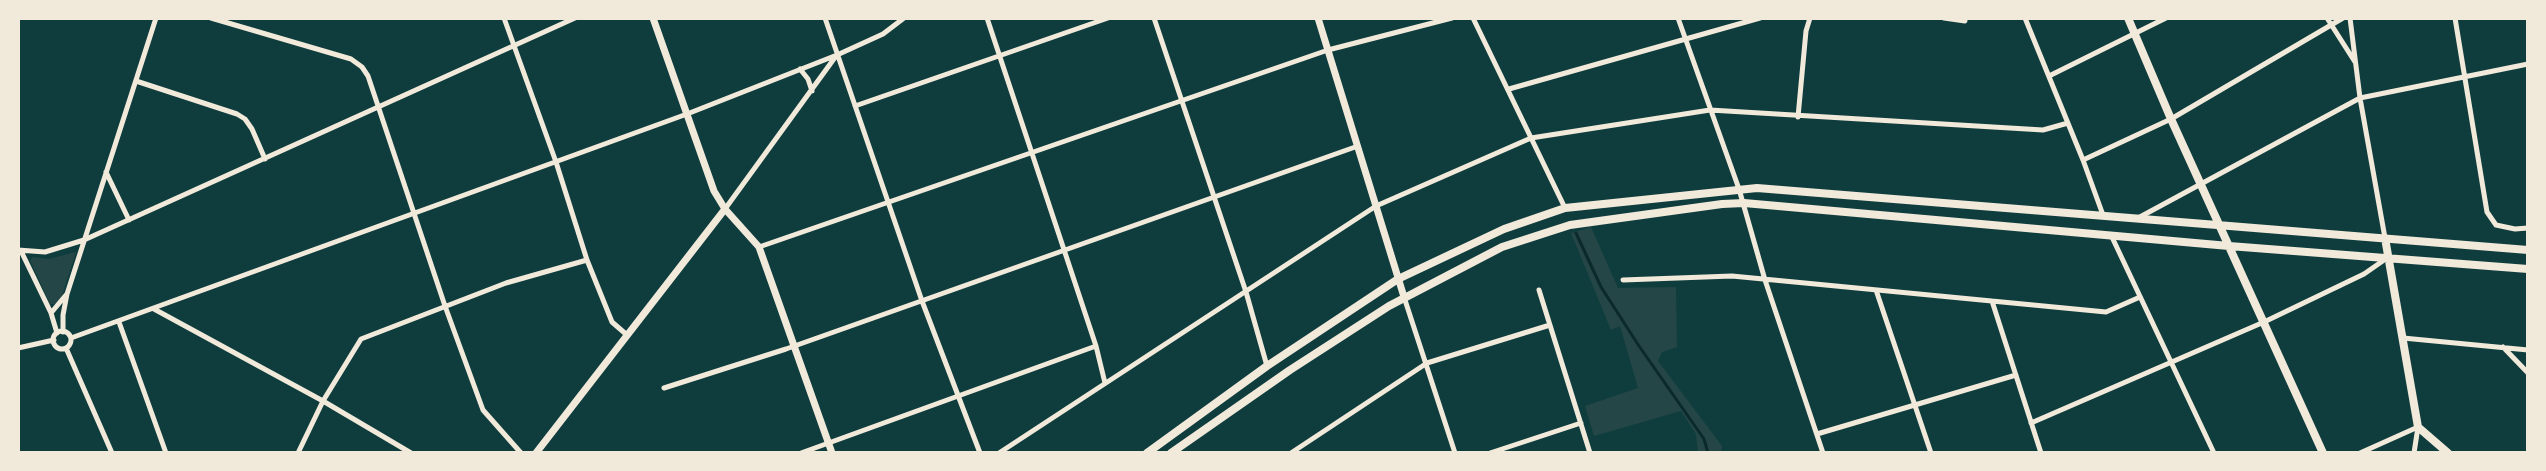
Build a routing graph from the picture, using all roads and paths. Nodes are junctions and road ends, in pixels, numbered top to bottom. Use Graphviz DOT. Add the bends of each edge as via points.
graph roads {
  1 [pos="156,18"];
  2 [pos="211,18"];
  3 [pos="504,18"];
  4 [pos="576,18"];
  5 [pos="653,18"];
  6 [pos="825,18"];
  7 [pos="904,18"];
  8 [pos="987,18"];
  9 [pos="1108,18"];
  10 [pos="1154,18"];
  11 [pos="1318,18"];
  12 [pos="1452,18"];
  13 [pos="1473,18"];
  14 [pos="1678,18"];
  15 [pos="1760,18"];
  16 [pos="1810,18"];
  17 [pos="1944,18"];
  18 [pos="2025,18"];
  19 [pos="2128,18"];
  20 [pos="2166,18"];
  21 [pos="2326,18"];
  22 [pos="2343,18"];
  23 [pos="2350,18"];
  24 [pos="2455,18"];
  25 [pos="1965,21"];
  26 [pos="2331,26"];
  27 [pos="2136,34"];
  28 [pos="1685,39"];
  29 [pos="515,46"];
  30 [pos="1328,50"];
  31 [pos="837,55"];
  32 [pos="999,55"];
  33 [pos="2356,62"];
  34 [pos="2528,64"];
  35 [pos="800,69"];
  36 [pos="2049,76"];
  37 [pos="2465,76"];
  38 [pos="136,81"];
  39 [pos="1509,89"];
  40 [pos="812,91"];
  41 [pos="2360,98"];
  42 [pos="1182,100"];
  43 [pos="855,106"];
  44 [pos="379,107"];
  45 [pos="1710,110"];
  46 [pos="687,114"];
  47 [pos="1798,117"];
  48 [pos="2171,119"];
  49 [pos="2068,123"];
  50 [pos="1532,138"];
  51 [pos="1358,147"];
  52 [pos="1030,153"];
  53 [pos="265,159"];
  54 [pos="2083,160"];
  55 [pos="556,162"];
  56 [pos="106,172"];
  57 [pos="2201,184"];
  58 [pos="1739,189"];
  59 [pos="1214,198"];
  60 [pos="886,202"];
  61 [pos="1744,203"];
  62 [pos="1376,206"];
  63 [pos="1565,208"];
  64 [pos="725,209"];
  65 [pos="414,213"];
  66 [pos="2103,215"];
  67 [pos="2138,218"];
  68 [pos="129,220"];
  69 [pos="2219,224"];
  70 [pos="2528,228"];
  71 [pos="2111,234"];
  72 [pos="2385,238"];
  73 [pos="84,240"];
  74 [pos="2229,246"];
  75 [pos="759,247"];
  76 [pos="20,250"];
  77 [pos="2528,250"];
  78 [pos="1064,251"];
  79 [pos="2388,257"];
  80 [pos="587,260"];
  81 [pos="2528,269"];
  82 [pos="1398,279"];
  83 [pos="1623,280"];
  84 [pos="1765,280"];
  85 [pos="1539,290"];
  86 [pos="1876,290"];
  87 [pos="1246,292"];
  88 [pos="68,294"];
  89 [pos="1404,297"];
  90 [pos="2140,297"];
  91 [pos="922,301"];
  92 [pos="1992,301"];
  93 [pos="445,306"];
  94 [pos="154,309"];
  95 [pos="51,313"];
  96 [pos="118,322"];
  97 [pos="2264,322"];
  98 [pos="1550,325"];
  99 [pos="60,333"];
  100 [pos="627,335"];
  101 [pos="71,338"];
  102 [pos="2403,338"];
  103 [pos="54,340"];
  104 [pos="795,346"];
  105 [pos="1096,346"];
  106 [pos="18,348"];
  107 [pos="66,348"];
  108 [pos="2503,348"];
  109 [pos="2528,350"];
  110 [pos="1427,363"];
  111 [pos="2171,363"];
  112 [pos="1267,366"];
  113 [pos="2528,373"];
  114 [pos="2016,375"];
  115 [pos="1105,383"];
  116 [pos="664,388"];
  117 [pos="958,396"];
  118 [pos="323,401"];
  119 [pos="1915,405"];
  120 [pos="1581,423"];
  121 [pos="2031,423"];
  122 [pos="2418,427"];
  123 [pos="1817,434"];
  124 [pos="829,443"];
  125 [pos="1295,452"];
  126 [pos="112,453"];
  127 [pos="166,453"];
  128 [pos="298,453"];
  129 [pos="411,453"];
  130 [pos="521,453"];
  131 [pos="536,453"];
  132 [pos="801,453"];
  133 [pos="832,453"];
  134 [pos="980,453"];
  135 [pos="999,453"];
  136 [pos="1147,453"];
  137 [pos="1171,453"];
  138 [pos="1455,453"];
  139 [pos="1490,453"];
  140 [pos="1590,453"];
  141 [pos="1823,453"];
  142 [pos="1931,453"];
  143 [pos="2041,453"];
  144 [pos="2214,453"];
  145 [pos="2324,453"];
  146 [pos="2360,453"];
  147 [pos="2414,453"];
  148 [pos="2448,453"];
  1 -- 38 [label="street"];
  2 -- 44 [label="street" via="351,59 368,76"];
  3 -- 29 [label="street"];
  4 -- 29 [label="street"];
  5 -- 46 [label="street"];
  6 -- 31 [label="street"];
  7 -- 31 [label="street" via="883,34"];
  8 -- 32 [label="street"];
  9 -- 32 [label="street"];
  10 -- 42 [label="street"];
  11 -- 30 [label="street"];
  12 -- 30 [label="street"];
  13 -- 39 [label="street"];
  14 -- 28 [label="street"];
  15 -- 28 [label="street"];
  16 -- 47 [label="street"];
  17 -- 25 [label="street"];
  18 -- 36 [label="street"];
  19 -- 27 [label="main road"];
  20 -- 27 [label="street"];
  21 -- 26 [label="street"];
  22 -- 26 [label="street"];
  23 -- 33 [label="street"];
  24 -- 37 [label="street"];
  26 -- 33 [label="street"];
  26 -- 48 [label="street"];
  27 -- 36 [label="street"];
  27 -- 48 [label="main road"];
  28 -- 39 [label="street"];
  28 -- 45 [label="street"];
  29 -- 44 [label="street"];
  29 -- 55 [label="street"];
  30 -- 42 [label="street"];
  30 -- 51 [label="street"];
  31 -- 35 [label="street"];
  31 -- 40 [label="street"];
  31 -- 43 [label="street"];
  32 -- 43 [label="street"];
  32 -- 52 [label="street"];
  33 -- 41 [label="street"];
  34 -- 37 [label="street"];
  35 -- 40 [label="street"];
  35 -- 46 [label="street"];
  36 -- 49 [label="street"];
  37 -- 41 [label="street"];
  37 -- 70 [label="street" via="2487,212 2496,225"];
  38 -- 53 [label="street" via="237,114 252,129"];
  38 -- 56 [label="street"];
  39 -- 50 [label="street"];
  40 -- 64 [label="street"];
  41 -- 57 [label="street"];
  41 -- 72 [label="street"];
  42 -- 52 [label="street"];
  42 -- 59 [label="street"];
  43 -- 60 [label="street"];
  44 -- 53 [label="street"];
  44 -- 65 [label="street"];
  45 -- 47 [label="street"];
  45 -- 50 [label="street"];
  45 -- 58 [label="street"];
  46 -- 55 [label="street"];
  46 -- 64 [label="street" via="714,191"];
  47 -- 49 [label="street" via="2043,130"];
  48 -- 54 [label="street"];
  48 -- 57 [label="main road"];
  49 -- 54 [label="street"];
  50 -- 62 [label="street"];
  50 -- 63 [label="street"];
  51 -- 59 [label="street"];
  51 -- 62 [label="street"];
  52 -- 60 [label="street"];
  52 -- 78 [label="street"];
  53 -- 68 [label="street"];
  54 -- 66 [label="street"];
  55 -- 65 [label="street"];
  55 -- 80 [label="street"];
  56 -- 68 [label="street"];
  56 -- 73 [label="street"];
  57 -- 67 [label="street"];
  57 -- 69 [label="main road"];
  58 -- 61 [label="street"];
  58 -- 63 [label="main road"];
  58 -- 66 [label="main road"];
  59 -- 78 [label="street"];
  59 -- 87 [label="street"];
  60 -- 75 [label="street"];
  60 -- 91 [label="street"];
  61 -- 71 [label="main road"];
  61 -- 84 [label="street"];
  61 -- 89 [label="main road" via="1570,225 1502,247"];
  62 -- 82 [label="street"];
  62 -- 87 [label="street"];
  63 -- 82 [label="main road" via="1504,229"];
  64 -- 75 [label="street"];
  64 -- 100 [label="street"];
  65 -- 93 [label="street"];
  65 -- 94 [label="street"];
  66 -- 67 [label="main road"];
  67 -- 69 [label="main road"];
  68 -- 73 [label="street"];
  69 -- 72 [label="main road"];
  69 -- 74 [label="main road"];
  71 -- 74 [label="main road"];
  71 -- 90 [label="street"];
  72 -- 77 [label="main road"];
  72 -- 79 [label="main road"];
  73 -- 76 [label="street" via="45,252"];
  73 -- 88 [label="street"];
  74 -- 79 [label="main road"];
  74 -- 97 [label="main road"];
  75 -- 104 [label="street"];
  76 -- 95 [label="street"];
  78 -- 91 [label="street"];
  78 -- 105 [label="street"];
  79 -- 81 [label="main road"];
  79 -- 97 [label="street" via="2364,274"];
  79 -- 102 [label="main road"];
  80 -- 93 [label="street" via="506,283"];
  80 -- 100 [label="street" via="612,322"];
  82 -- 89 [label="street"];
  82 -- 112 [label="main road"];
  83 -- 84 [label="street" via="1732,276"];
  84 -- 86 [label="street"];
  84 -- 123 [label="street"];
  85 -- 98 [label="street"];
  86 -- 92 [label="street"];
  86 -- 119 [label="street"];
  87 -- 112 [label="street"];
  87 -- 115 [label="street"];
  88 -- 95 [label="street"];
  88 -- 99 [label="street"];
  89 -- 110 [label="street"];
  89 -- 137 [label="main road"];
  90 -- 92 [label="street" via="2106,312"];
  90 -- 111 [label="street"];
  91 -- 104 [label="street"];
  91 -- 117 [label="street"];
  92 -- 114 [label="street"];
  93 -- 118 [label="street" via="361,339"];
  93 -- 130 [label="street" via="483,410"];
  94 -- 96 [label="street"];
  94 -- 118 [label="street"];
  95 -- 99 [label="street"];
  96 -- 101 [label="street"];
  96 -- 127 [label="street"];
  97 -- 111 [label="street"];
  97 -- 145 [label="main road"];
  98 -- 110 [label="street"];
  98 -- 120 [label="street"];
  99 -- 101 [label="street"];
  99 -- 103 [label="street"];
  100 -- 131 [label="street"];
  101 -- 107 [label="street"];
  102 -- 108 [label="street"];
  102 -- 122 [label="main road"];
  103 -- 106 [label="street"];
  103 -- 107 [label="street" via="57,347"];
  104 -- 116 [label="street"];
  104 -- 124 [label="street"];
  105 -- 115 [label="street"];
  105 -- 117 [label="street"];
  107 -- 126 [label="street"];
  108 -- 109 [label="street"];
  108 -- 113 [label="street"];
  110 -- 125 [label="street"];
  110 -- 138 [label="street"];
  111 -- 121 [label="street"];
  111 -- 144 [label="street"];
  112 -- 136 [label="main road"];
  114 -- 119 [label="street"];
  114 -- 121 [label="street"];
  115 -- 135 [label="street"];
  117 -- 124 [label="street"];
  117 -- 134 [label="street"];
  118 -- 128 [label="street"];
  118 -- 129 [label="street"];
  119 -- 123 [label="street"];
  119 -- 142 [label="street"];
  120 -- 139 [label="street"];
  120 -- 140 [label="street"];
  121 -- 143 [label="street"];
  122 -- 146 [label="street"];
  122 -- 147 [label="street"];
  122 -- 148 [label="main road"];
  123 -- 141 [label="street"];
  124 -- 132 [label="street"];
  124 -- 133 [label="street"];
}
